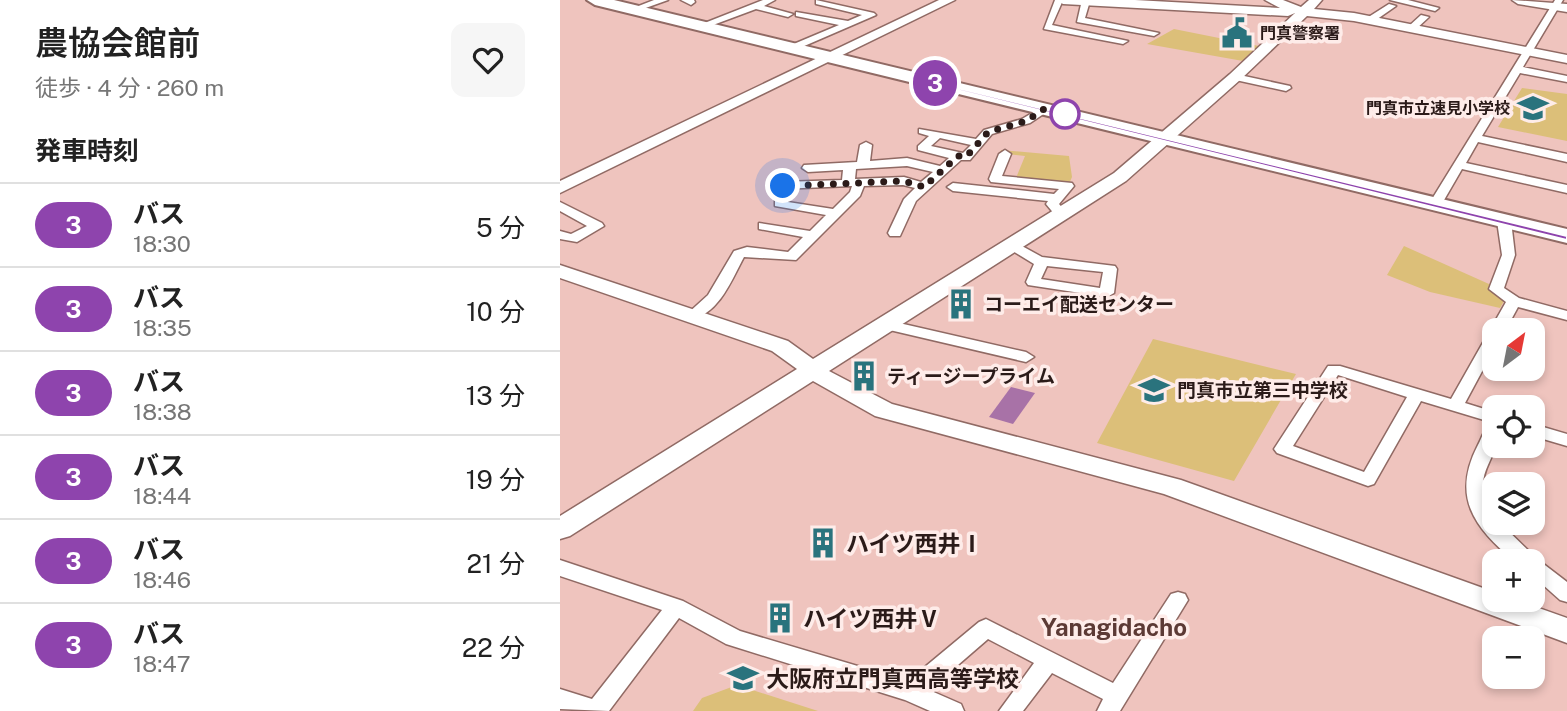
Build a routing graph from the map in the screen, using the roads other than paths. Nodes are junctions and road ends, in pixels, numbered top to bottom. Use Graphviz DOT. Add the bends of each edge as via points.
graph roads {
  1 [pos="595,0"];
  2 [pos="611,0"];
  3 [pos="664,0"];
  4 [pos="862,0"];
  5 [pos="949,0"];
  6 [pos="1061,0"];
  7 [pos="1271,0"];
  8 [pos="1316,0"];
  9 [pos="1518,0"];
  10 [pos="1086,1"];
  11 [pos="1107,1"];
  12 [pos="759,2"];
  13 [pos="819,2"];
  14 [pos="1390,5"];
  15 [pos="1561,5"];
  16 [pos="1412,6"];
  17 [pos="640,7"];
  18 [pos="847,8"];
  19 [pos="1435,8"];
  20 [pos="1301,11"];
  21 [pos="799,14"];
  22 [pos="1424,17"];
  23 [pos="1370,20"];
  24 [pos="849,24"];
  25 [pos="705,25"];
  26 [pos="1412,28"];
  27 [pos="1140,30"];
  28 [pos="830,32"];
  29 [pos="1154,33"];
  30 [pos="1123,41"];
  31 [pos="795,46"];
  32 [pos="1109,50"];
  33 [pos="1527,51"];
  34 [pos="833,56"];
  35 [pos="1567,59"];
  36 [pos="1515,69"];
  37 [pos="1235,77"];
  38 [pos="1567,79"];
  39 [pos="1286,88"];
  40 [pos="1044,109"];
  41 [pos="923,131"];
  42 [pos="938,134"];
  43 [pos="1168,137"];
  44 [pos="1475,138"];
  45 [pos="979,142"];
  46 [pos="866,145"];
  47 [pos="901,147"];
  48 [pos="828,149"];
  49 [pos="1005,154"];
  50 [pos="958,156"];
  51 [pos="1567,158"];
  52 [pos="901,163"];
  53 [pos="857,165"];
  54 [pos="1458,165"];
  55 [pos="826,167"];
  56 [pos="808,168"];
  57 [pos="942,170"];
  58 [pos="854,182"];
  59 [pos="783,186"];
  60 [pos="924,187"];
  61 [pos="953,187"];
  62 [pos="560,188"];
  63 [pos="1567,189"];
  64 [pos="1436,202"];
  65 [pos="780,203"];
  66 [pos="560,206"];
  67 [pos="1059,206"];
  68 [pos="835,214"];
  69 [pos="1504,221"];
  70 [pos="764,226"];
  71 [pos="895,233"];
  72 [pos="1567,234"];
  73 [pos="560,235"];
  74 [pos="812,235"];
  75 [pos="1013,245"];
  76 [pos="1042,261"];
  77 [pos="560,271"];
  78 [pos="1514,302"];
  79 [pos="693,315"];
  80 [pos="1567,316"];
  81 [pos="1505,318"];
  82 [pos="887,325"];
  83 [pos="1026,357"];
  84 [pos="1482,358"];
  85 [pos="816,369"];
  86 [pos="1417,394"];
  87 [pos="1455,406"];
  88 [pos="1482,414"];
  89 [pos="1545,434"];
  90 [pos="1567,440"];
  91 [pos="1482,457"];
  92 [pos="560,529"];
  93 [pos="1513,549"];
  94 [pos="560,568"];
  95 [pos="1545,575"];
  96 [pos="1567,594"];
  97 [pos="1178,600"];
  98 [pos="676,607"];
  99 [pos="1567,631"];
  100 [pos="1047,662"];
  101 [pos="911,692"];
  102 [pos="560,699"];
  103 [pos="1113,704"];
  104 [pos="596,710"];
  105 [pos="953,711"];
  106 [pos="1010,711"];
  1 -- 25 [label="highway"];
  2 -- 17 [label="highway"];
  3 -- 17 [label="street"];
  4 -- 18 [label="street"];
  5 -- 34 [label="street"];
  6 -- 10 [label="street"];
  6 -- 30 [label="street" via="1047,27"];
  7 -- 20 [label="street"];
  8 -- 20 [label="street"];
  9 -- 15 [label="street"];
  10 -- 11 [label="street"];
  10 -- 27 [label="street" via="1080,19"];
  11 -- 20 [label="street"];
  12 -- 25 [label="street"];
  12 -- 28 [label="street"];
  13 -- 18 [label="street"];
  14 -- 16 [label="street"];
  14 -- 16 [label="street"];
  14 -- 23 [label="street"];
  15 -- 33 [label="street"];
  16 -- 19 [label="street"];
  17 -- 25 [label="highway"];
  18 -- 24 [label="street" via="871,12"];
  20 -- 23 [label="street"];
  20 -- 37 [label="street"];
  21 -- 24 [label="street"];
  22 -- 26 [label="street"];
  23 -- 26 [label="street"];
  24 -- 28 [label="street"];
  25 -- 31 [label="highway"];
  26 -- 33 [label="street"];
  27 -- 29 [label="street"];
  27 -- 30 [label="street"];
  28 -- 31 [label="street"];
  30 -- 32 [label="street"];
  31 -- 34 [label="highway"];
  33 -- 35 [label="street"];
  33 -- 36 [label="street"];
  34 -- 40 [label="highway"];
  34 -- 43 [label="highway"];
  34 -- 62 [label="street"];
  36 -- 38 [label="street"];
  36 -- 44 [label="street"];
  37 -- 39 [label="street"];
  37 -- 43 [label="street"];
  40 -- 43 [label="highway"];
  40 -- 45 [label="street" via="1026,121 988,132"];
  41 -- 42 [label="street"];
  42 -- 45 [label="street"];
  42 -- 50 [label="street" via="922,148"];
  43 -- 64 [label="highway"];
  43 -- 67 [label="street" via="1120,177"];
  44 -- 51 [label="street"];
  44 -- 54 [label="street"];
  45 -- 50 [label="street" via="966,157"];
  46 -- 53 [label="street"];
  47 -- 52 [label="street"];
  48 -- 55 [label="street"];
  49 -- 67 [label="street" via="995,179 1068,186"];
  50 -- 57 [label="street"];
  52 -- 53 [label="street"];
  52 -- 57 [label="street"];
  53 -- 55 [label="street"];
  53 -- 58 [label="street"];
  54 -- 63 [label="street"];
  54 -- 64 [label="street"];
  55 -- 56 [label="street"];
  57 -- 60 [label="street"];
  58 -- 59 [label="street"];
  58 -- 60 [label="street" via="904,181"];
  58 -- 68 [label="street" via="856,193"];
  60 -- 71 [label="street" via="910,199"];
  61 -- 67 [label="street"];
  64 -- 69 [label="highway"];
  64 -- 72 [label="highway"];
  65 -- 68 [label="street"];
  66 -- 73 [label="street" via="597,226 572,239"];
  67 -- 75 [label="street"];
  68 -- 74 [label="street"];
  69 -- 72 [label="highway"];
  69 -- 78 [label="street" via="1510,247 1496,289"];
  70 -- 74 [label="street"];
  74 -- 79 [label="street" via="790,257 739,254 714,298"];
  75 -- 76 [label="street"];
  75 -- 82 [label="street"];
  76 -- 76 [label="street" via="1111,269 1107,293 1033,282"];
  77 -- 79 [label="street"];
  78 -- 80 [label="street"];
  78 -- 81 [label="street"];
  79 -- 85 [label="street" via="780,346"];
  82 -- 83 [label="street"];
  82 -- 85 [label="street"];
  84 -- 87 [label="street"];
  85 -- 92 [label="street"];
  85 -- 99 [label="street" via="846,393 884,410 1172,487"];
  86 -- 86 [label="street" via="1368,480 1283,449 1334,369"];
  86 -- 87 [label="street"];
  87 -- 88 [label="street"];
  89 -- 90 [label="street"];
  91 -- 93 [label="street" via="1473,489 1477,506"];
  94 -- 98 [label="street"];
  95 -- 96 [label="street"];
  97 -- 103 [label="street"];
  98 -- 101 [label="street" via="734,638"];
  98 -- 104 [label="street"];
  100 -- 101 [label="street" via="986,628"];
  100 -- 103 [label="street"];
  100 -- 106 [label="street"];
  101 -- 105 [label="street"];
  102 -- 104 [label="street"];
}
